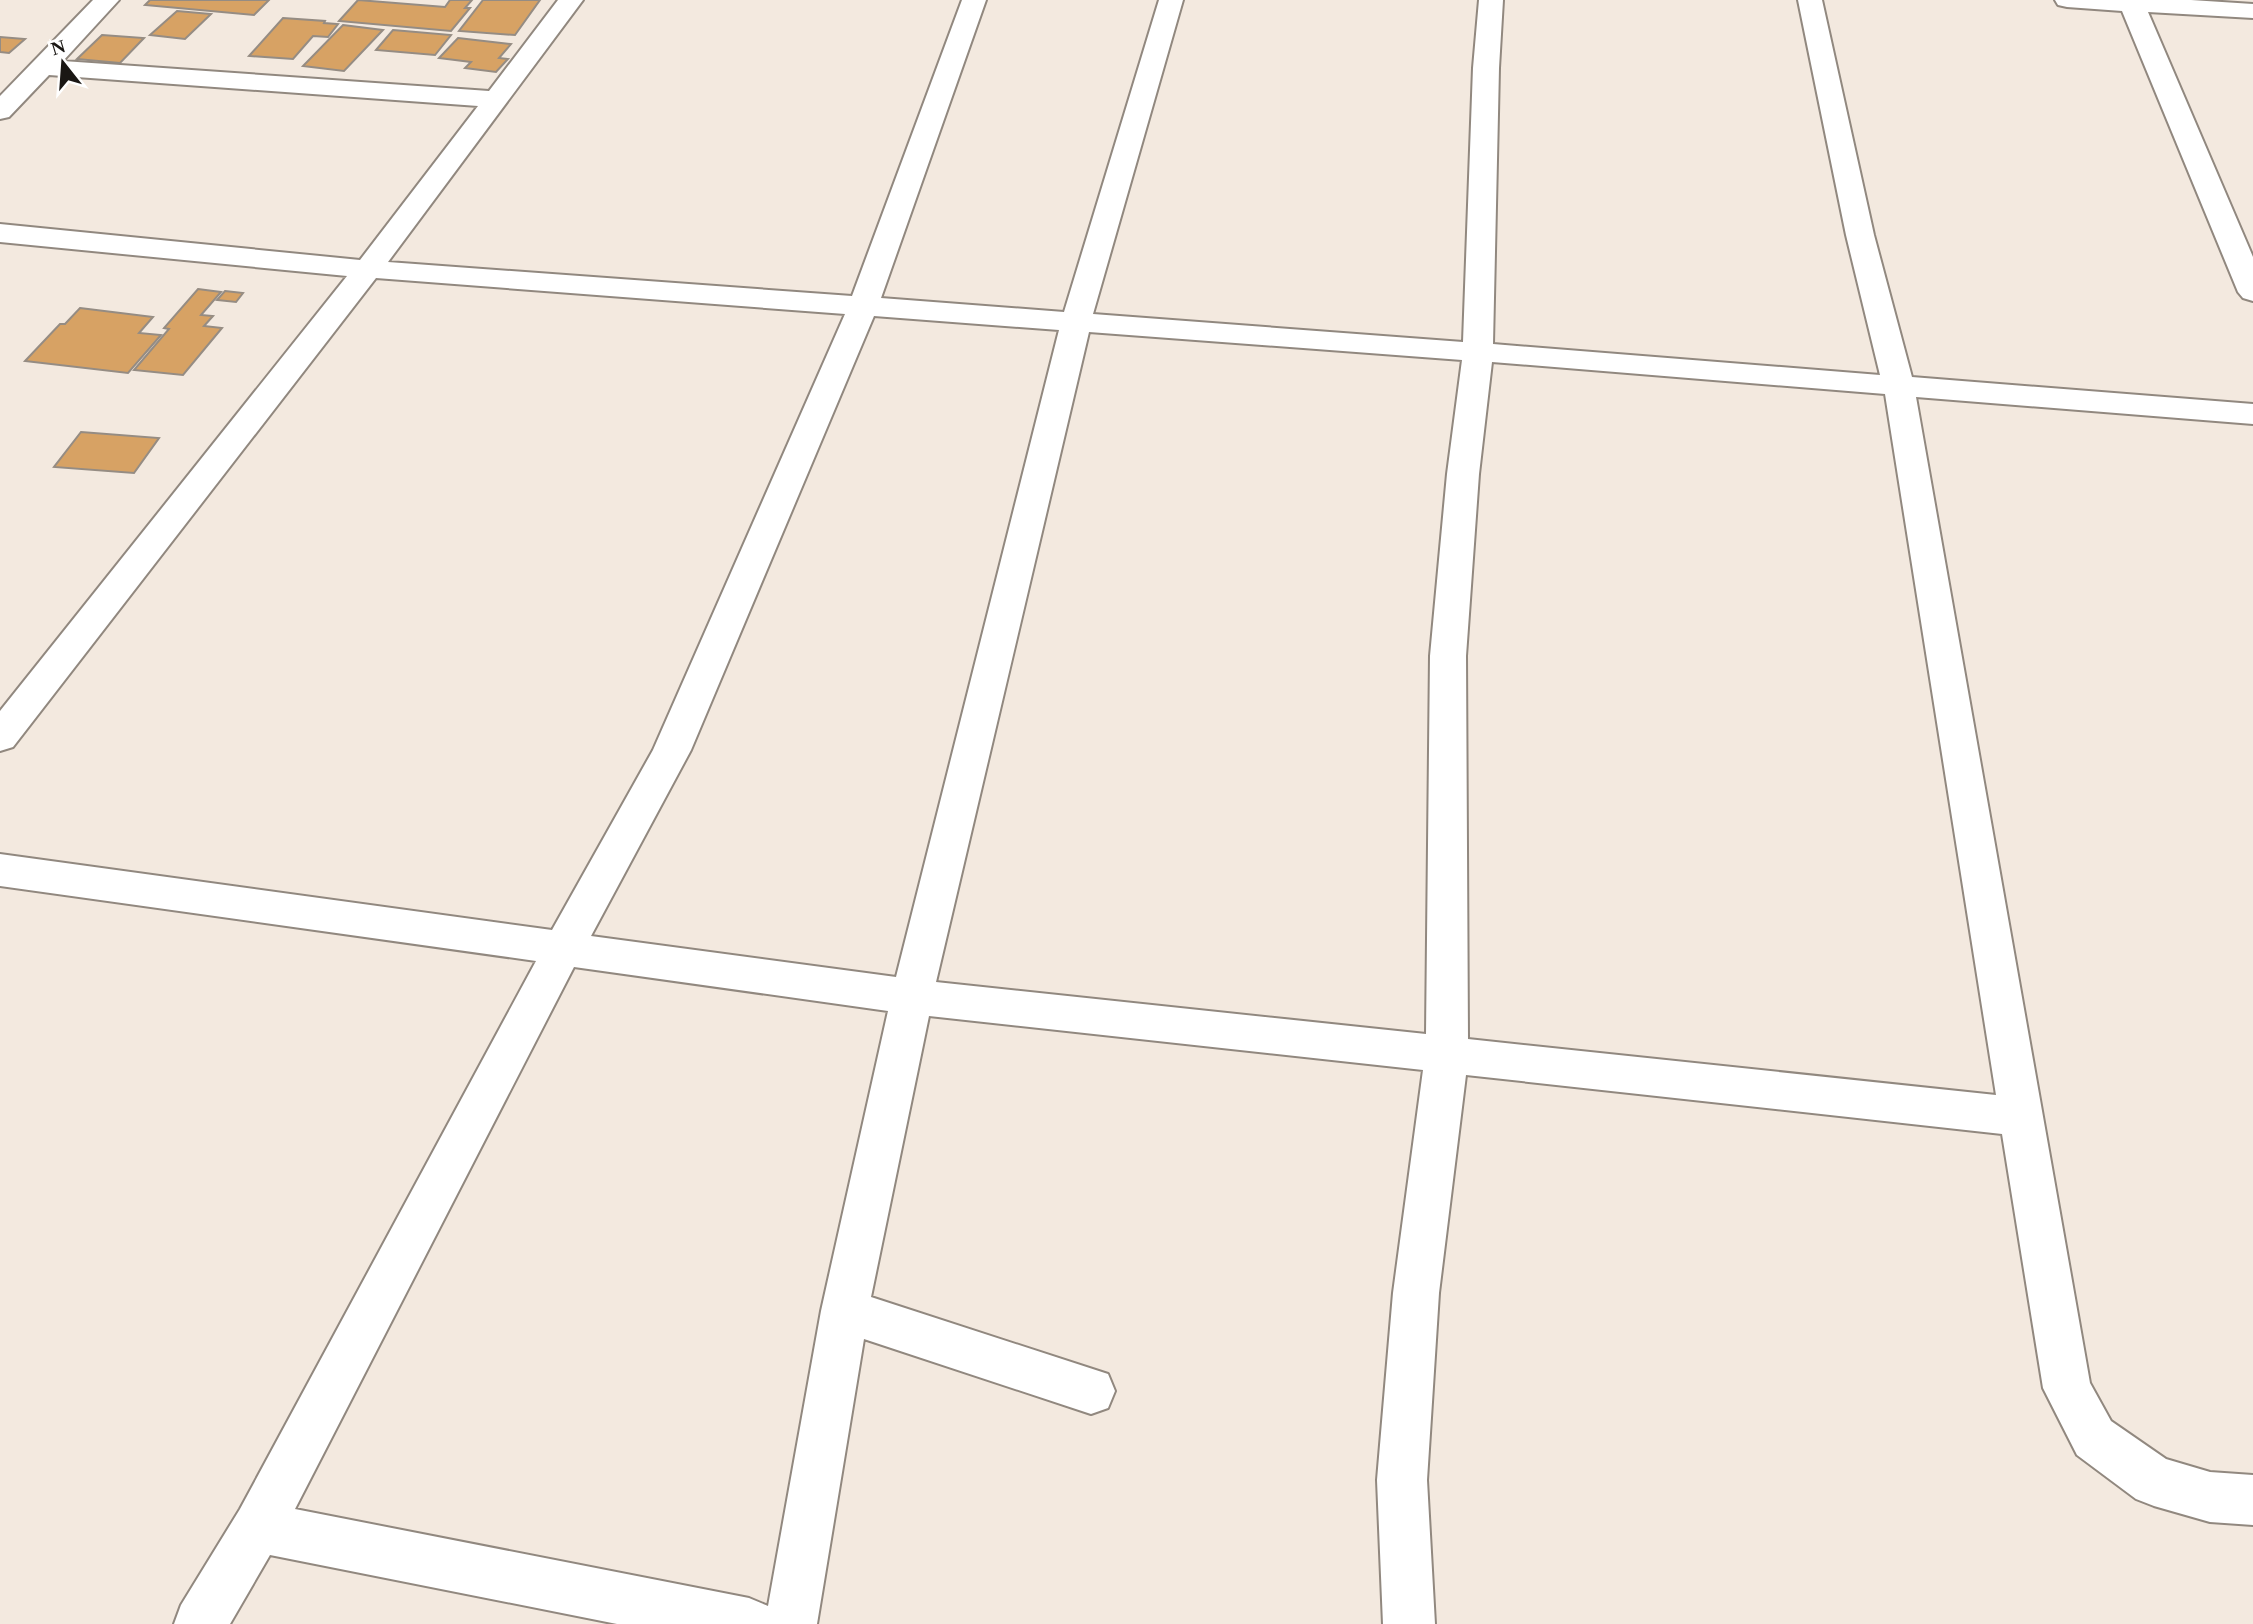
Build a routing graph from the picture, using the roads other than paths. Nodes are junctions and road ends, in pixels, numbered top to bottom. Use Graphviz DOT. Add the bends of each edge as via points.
graph roads {
  1 [pos="107,0"];
  2 [pos="571,0"];
  3 [pos="974,0"];
  4 [pos="1171,0"];
  5 [pos="1491,0"];
  6 [pos="1810,0"];
  7 [pos="2067,0"];
  8 [pos="2130,2"];
  9 [pos="2253,11"];
  10 [pos="42,67"];
  11 [pos="494,99"];
  12 [pos="0,111"];
  13 [pos="0,233"];
  14 [pos="368,269"];
  15 [pos="2253,292"];
  16 [pos="864,305"];
  17 [pos="1076,322"];
  18 [pos="1478,352"];
  19 [pos="1899,387"];
  20 [pos="2253,414"];
  21 [pos="0,737"];
  22 [pos="0,870"];
  23 [pos="564,947"];
  24 [pos="912,997"];
  25 [pos="1447,1055"];
  26 [pos="2022,1117"];
  27 [pos="845,1311"];
  28 [pos="1091,1391"];
  29 [pos="2253,1500"];
  30 [pos="258,1527"];
  31 [pos="200,1624"];
  32 [pos="749,1624"];
  33 [pos="791,1624"];
  34 [pos="1409,1624"];
  1 -- 10 [label="street"];
  2 -- 11 [label="street"];
  3 -- 16 [label="street"];
  4 -- 17 [label="street"];
  5 -- 18 [label="street"];
  6 -- 19 [label="street" via="1860,235"];
  7 -- 8 [label="street"];
  8 -- 9 [label="street"];
  8 -- 15 [label="street"];
  10 -- 11 [label="street"];
  10 -- 12 [label="street"];
  11 -- 14 [label="street"];
  13 -- 14 [label="street"];
  14 -- 16 [label="street"];
  14 -- 21 [label="street"];
  16 -- 17 [label="street"];
  16 -- 23 [label="street" via="672,750"];
  17 -- 18 [label="street"];
  17 -- 24 [label="street"];
  18 -- 19 [label="street"];
  18 -- 25 [label="street" via="1462,474 1448,656"];
  19 -- 20 [label="street"];
  19 -- 26 [label="street"];
  22 -- 23 [label="street"];
  23 -- 24 [label="street"];
  23 -- 30 [label="street"];
  24 -- 25 [label="street"];
  24 -- 27 [label="street"];
  25 -- 26 [label="street"];
  25 -- 34 [label="street" via="1416,1293 1402,1480"];
  26 -- 29 [label="street" via="2067,1388 2094,1438 2154,1481 2210,1497"];
  27 -- 28 [label="street"];
  27 -- 33 [label="street"];
  30 -- 31 [label="street"];
  30 -- 32 [label="street"];
}
